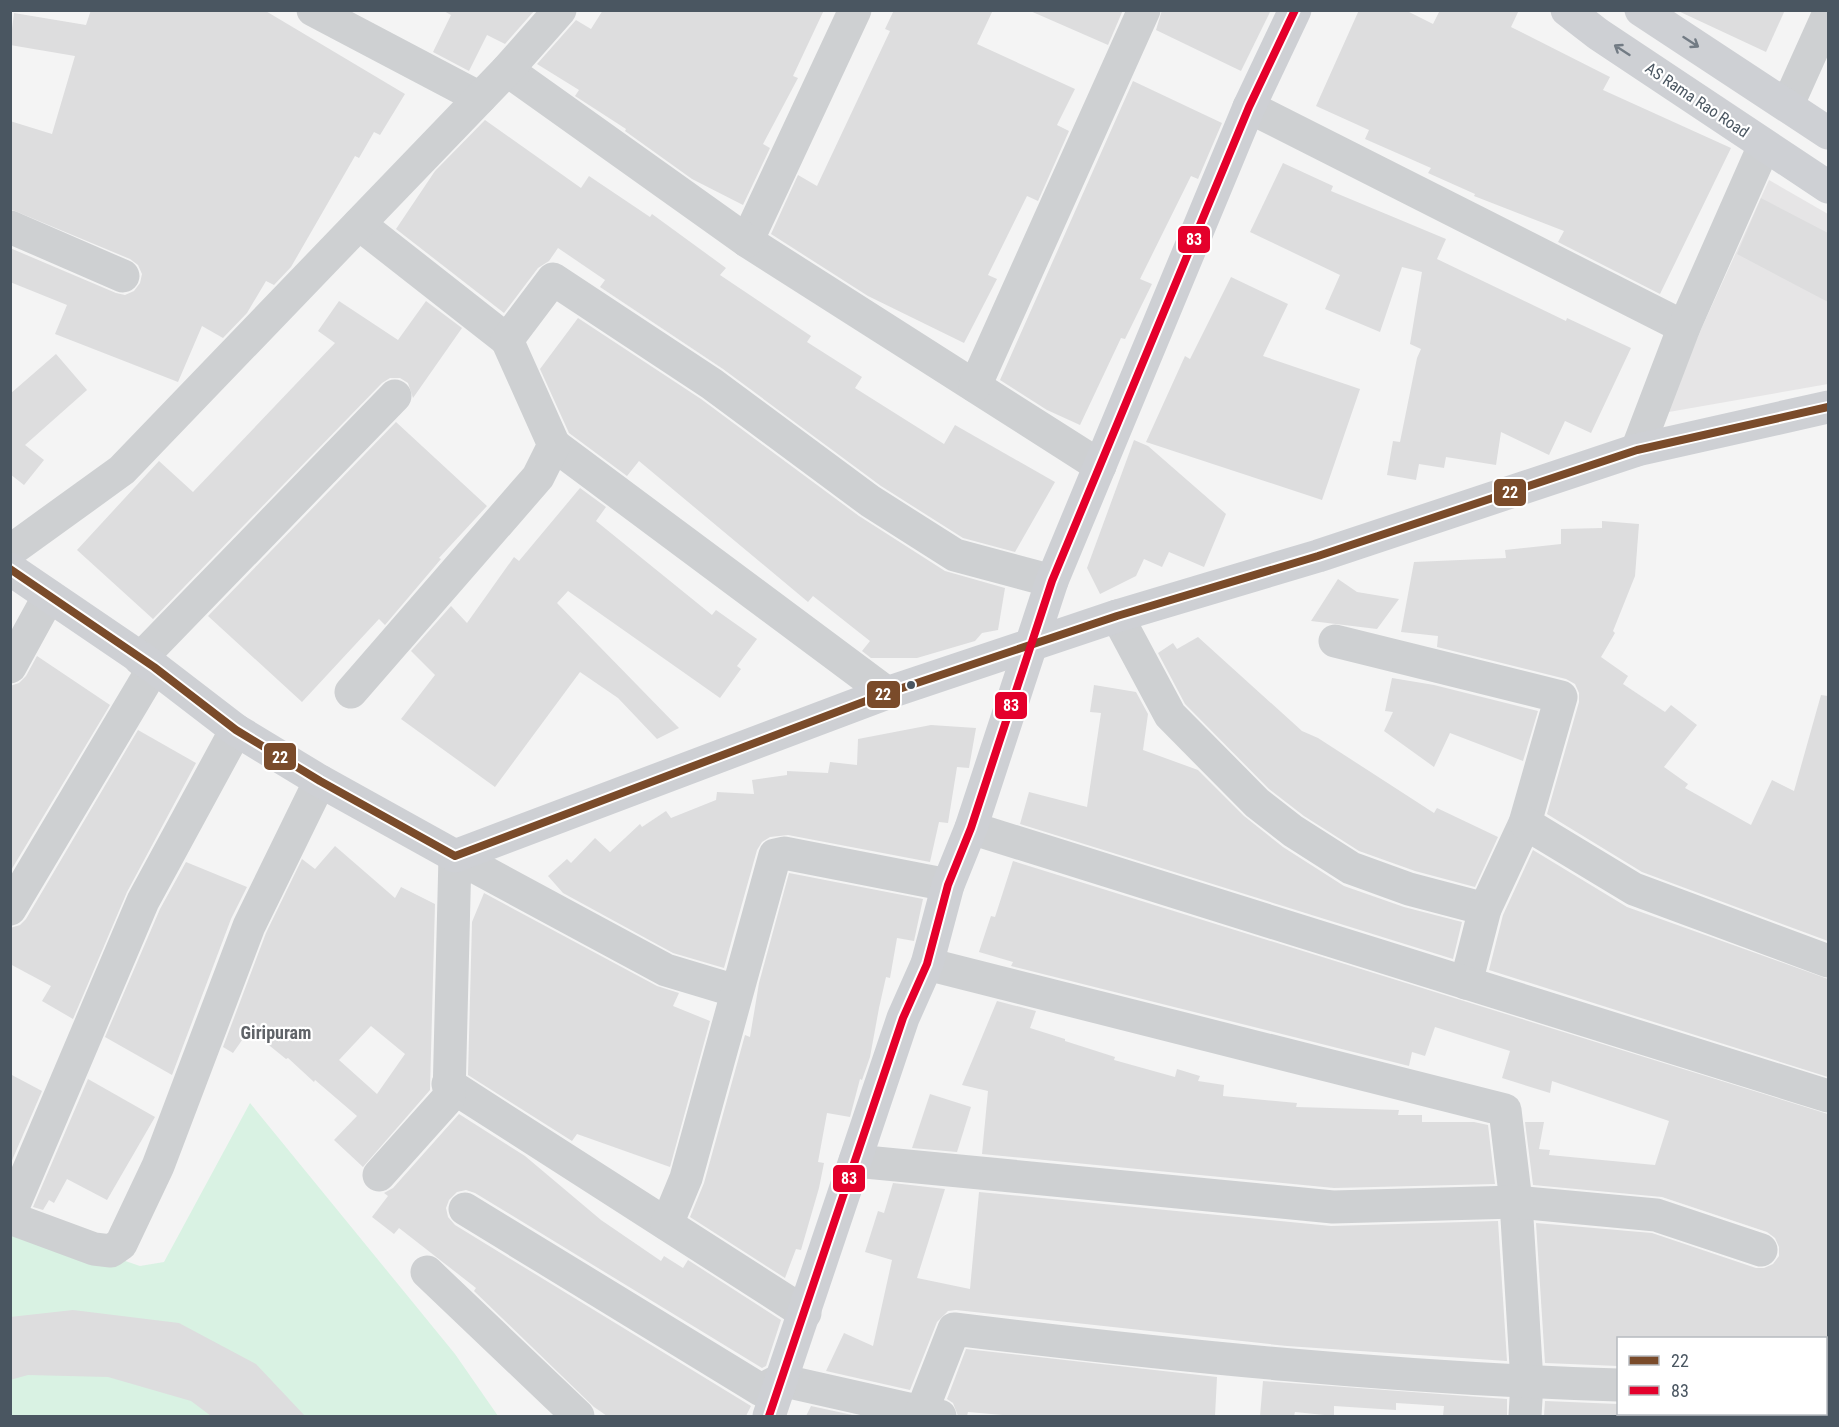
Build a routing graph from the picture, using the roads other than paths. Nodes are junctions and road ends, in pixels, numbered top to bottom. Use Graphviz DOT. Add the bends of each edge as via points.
graph roads {
  1 [pos="313,10"];
  2 [pos="560,10"];
  3 [pos="855,10"];
  4 [pos="1144,10"];
  5 [pos="1295,10"];
  6 [pos="1567,10"];
  7 [pos="1643,11"];
  8 [pos="1828,15"];
  9 [pos="507,70"];
  10 [pos="480,98"];
  11 [pos="1788,104"];
  12 [pos="1249,107"];
  13 [pos="1828,133"];
  14 [pos="1764,146"];
  15 [pos="1828,187"];
  16 [pos="359,224"];
  17 [pos="10,227"];
  18 [pos="747,241"];
  19 [pos="123,276"];
  20 [pos="1684,327"];
  21 [pos="507,340"];
  22 [pos="975,386"];
  23 [pos="395,396"];
  24 [pos="1828,407"];
  25 [pos="554,445"];
  26 [pos="1637,450"];
  27 [pos="1100,466"];
  28 [pos="10,551"];
  29 [pos="10,569"];
  30 [pos="1052,581"];
  31 [pos="49,596"];
  32 [pos="1117,616"];
  33 [pos="1335,641"];
  34 [pos="1032,644"];
  35 [pos="147,663"];
  36 [pos="10,667"];
  37 [pos="351,692"];
  38 [pos="887,693"];
  39 [pos="236,730"];
  40 [pos="320,781"];
  41 [pos="1525,823"];
  42 [pos="971,828"];
  43 [pos="455,856"];
  44 [pos="948,885"];
  45 [pos="10,909"];
  46 [pos="1485,909"];
  47 [pos="1828,961"];
  48 [pos="927,964"];
  49 [pos="1466,982"];
  50 [pos="736,991"];
  51 [pos="448,1084"];
  52 [pos="1828,1096"];
  53 [pos="855,1161"];
  54 [pos="379,1174"];
  55 [pos="1516,1202"];
  56 [pos="465,1209"];
  57 [pos="10,1216"];
  58 [pos="667,1224"];
  59 [pos="1761,1250"];
  60 [pos="427,1272"];
  61 [pos="805,1312"];
  62 [pos="780,1380"];
  63 [pos="1527,1382"];
  64 [pos="1617,1385"];
  65 [pos="931,1414"];
  66 [pos="578,1416"];
  67 [pos="769,1416"];
  68 [pos="1525,1416"];
  1 -- 10 [label="street"];
  2 -- 9 [label="street"];
  3 -- 18 [label="street"];
  4 -- 22 [label="street"];
  5 -- 12 [label="street"];
  14 -- 6 [label="street, AS Rama Rao Road, one-way"];
  7 -- 11 [label="street, one-way"];
  8 -- 11 [label="street"];
  9 -- 10 [label="street"];
  9 -- 18 [label="street"];
  10 -- 16 [label="street"];
  11 -- 13 [label="street"];
  12 -- 20 [label="street"];
  12 -- 27 [label="street"];
  14 -- 15 [label="street, AS Rama Rao Road"];
  14 -- 20 [label="street"];
  16 -- 21 [label="street"];
  16 -- 28 [label="street" via="122,470"];
  17 -- 19 [label="street"];
  18 -- 22 [label="street"];
  20 -- 26 [label="street"];
  21 -- 25 [label="street"];
  21 -- 30 [label="street" via="553,279 712,384 870,501 955,555"];
  22 -- 27 [label="street"];
  23 -- 35 [label="street"];
  24 -- 26 [label="street"];
  25 -- 37 [label="street" via="538,477"];
  25 -- 38 [label="street"];
  26 -- 32 [label="street" via="1318,556"];
  27 -- 30 [label="street"];
  29 -- 31 [label="street"];
  30 -- 34 [label="street"];
  31 -- 35 [label="street"];
  31 -- 36 [label="street"];
  32 -- 34 [label="street"];
  32 -- 46 [label="street" via="1170,715 1266,810 1351,868 1409,889"];
  33 -- 41 [label="street" via="1561,697"];
  34 -- 38 [label="street"];
  34 -- 42 [label="street"];
  35 -- 39 [label="street"];
  35 -- 45 [label="street"];
  38 -- 43 [label="street"];
  39 -- 40 [label="street"];
  39 -- 57 [label="street" via="143,901"];
  40 -- 43 [label="street"];
  40 -- 57 [label="street" via="249,926 158,1166 121,1244 111,1251 94,1249"];
  41 -- 46 [label="street"];
  41 -- 47 [label="street" via="1634,889"];
  42 -- 44 [label="street"];
  42 -- 49 [label="street"];
  43 -- 50 [label="street" via="666,970"];
  43 -- 51 [label="street"];
  44 -- 48 [label="street"];
  44 -- 50 [label="street" via="784,853 775,855"];
  46 -- 49 [label="street"];
  48 -- 53 [label="street" via="903,1018"];
  48 -- 55 [label="street" via="1504,1110"];
  49 -- 52 [label="street"];
  50 -- 58 [label="street" via="686,1178"];
  51 -- 54 [label="street" via="449,1097"];
  51 -- 58 [label="street"];
  53 -- 55 [label="street" via="1333,1207"];
  53 -- 61 [label="street"];
  55 -- 59 [label="street" via="1656,1215"];
  55 -- 63 [label="street"];
  56 -- 62 [label="street" via="761,1390"];
  58 -- 61 [label="street"];
  60 -- 66 [label="street"];
  61 -- 62 [label="street"];
  62 -- 65 [label="street"];
  62 -- 67 [label="street"];
  63 -- 64 [label="street"];
  63 -- 65 [label="street" via="1161,1355 954,1329"];
  63 -- 68 [label="street"];
}
